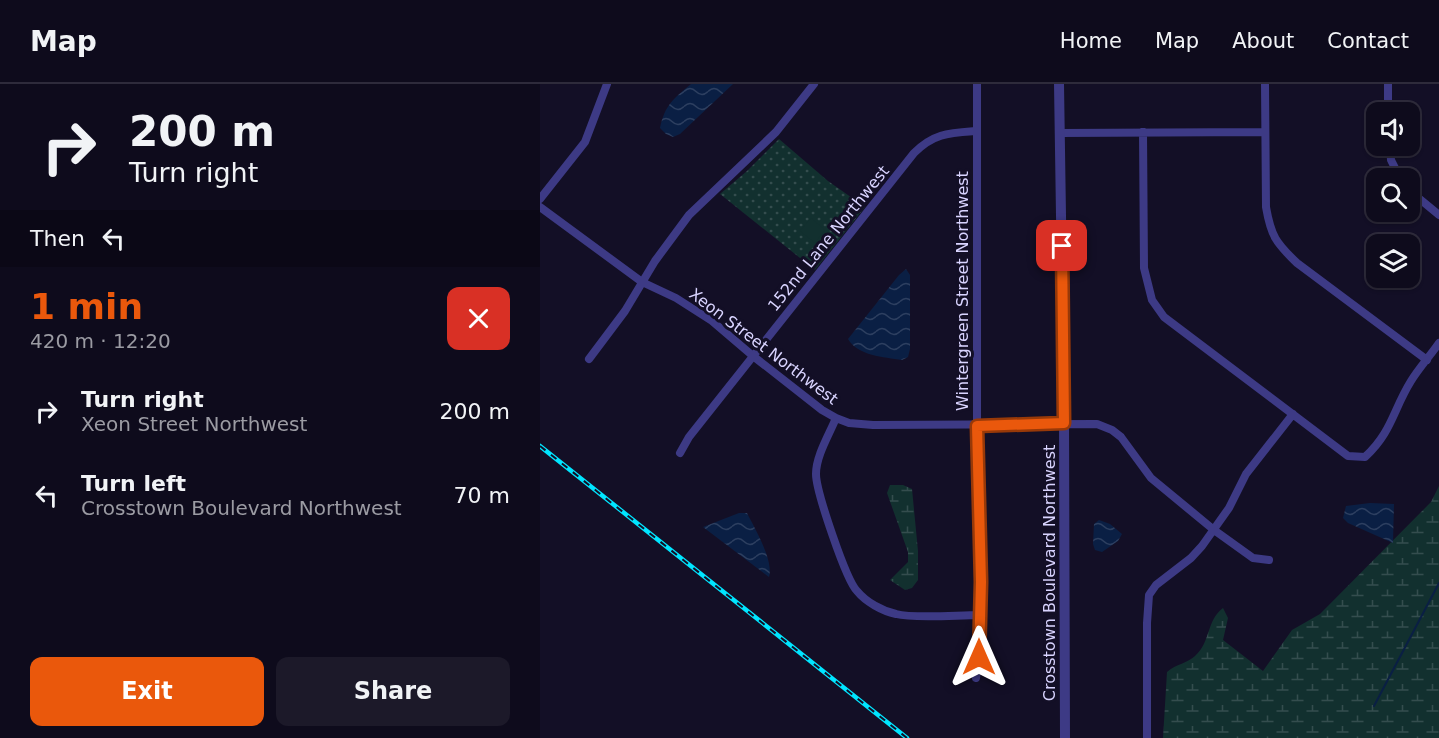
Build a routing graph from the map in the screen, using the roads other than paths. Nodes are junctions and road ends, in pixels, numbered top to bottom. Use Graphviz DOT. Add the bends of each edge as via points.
graph roads {
  1 [pos="607,84"];
  2 [pos="814,84"];
  3 [pos="977,84"];
  4 [pos="1059,84"];
  5 [pos="1265,84"];
  6 [pos="1388,84"];
  7 [pos="1388,102"];
  8 [pos="977,131"];
  9 [pos="1143,132"];
  10 [pos="1265,132"];
  11 [pos="1059,133"];
  12 [pos="540,199"];
  13 [pos="1420,199"];
  14 [pos="540,207"];
  15 [pos="1439,215"];
  16 [pos="642,282"];
  17 [pos="1439,343"];
  18 [pos="753,356"];
  19 [pos="589,359"];
  20 [pos="1427,360"];
  21 [pos="1293,414"];
  22 [pos="836,418"];
  23 [pos="1064,423"];
  24 [pos="977,426"];
  25 [pos="680,453"];
  26 [pos="1214,530"];
  27 [pos="1269,560"];
  28 [pos="979,615"];
  29 [pos="976,678"];
  30 [pos="1065,738"];
  31 [pos="1148,738"];
  1 -- 12 [label="street" via="585,142"];
  2 -- 16 [label="street" via="776,132 689,215"];
  3 -- 8 [label="street, Wintergreen Street Northwest"];
  4 -- 11 [label="street, Crosstown Boulevard Northwest"];
  5 -- 10 [label="street"];
  6 -- 7 [label="street"];
  8 -- 18 [label="street, 152nd Lane Northwest" via="949,133 924,143"];
  8 -- 24 [label="street, Wintergreen Street Northwest"];
  9 -- 10 [label="street"];
  9 -- 11 [label="street"];
  9 -- 21 [label="street" via="1144,268 1152,300 1164,316"];
  10 -- 20 [label="street" via="1266,207 1279,246"];
  11 -- 23 [label="street, Crosstown Boulevard Northwest"];
  13 -- 15 [label="street"];
  14 -- 16 [label="street, Xeon Street Northwest"];
  16 -- 18 [label="street, Xeon Street Northwest" via="694,308"];
  16 -- 19 [label="street"];
  17 -- 20 [label="street"];
  18 -- 22 [label="street, Xeon Street Northwest"];
  18 -- 25 [label="street, 152nd Lane Northwest"];
  20 -- 21 [label="street" via="1410,382 1378,445 1365,457 1348,456"];
  21 -- 26 [label="street" via="1246,474"];
  22 -- 24 [label="street, Xeon Street Northwest" via="863,425"];
  22 -- 28 [label="street" via="816,472 818,489 855,590 867,601 897,615"];
  23 -- 24 [label="street, Xeon Street Northwest"];
  23 -- 26 [label="street, Xeon Street Northwest" via="1088,423 1112,430 1151,478"];
  23 -- 30 [label="street, Crosstown Boulevard Northwest"];
  24 -- 28 [label="street, Wintergreen Street Northwest"];
  26 -- 27 [label="street, Xeon Street Northwest" via="1253,558"];
  26 -- 31 [label="street" via="1191,558 1149,595"];
  28 -- 29 [label="street, Wintergreen Street Northwest"];
}
